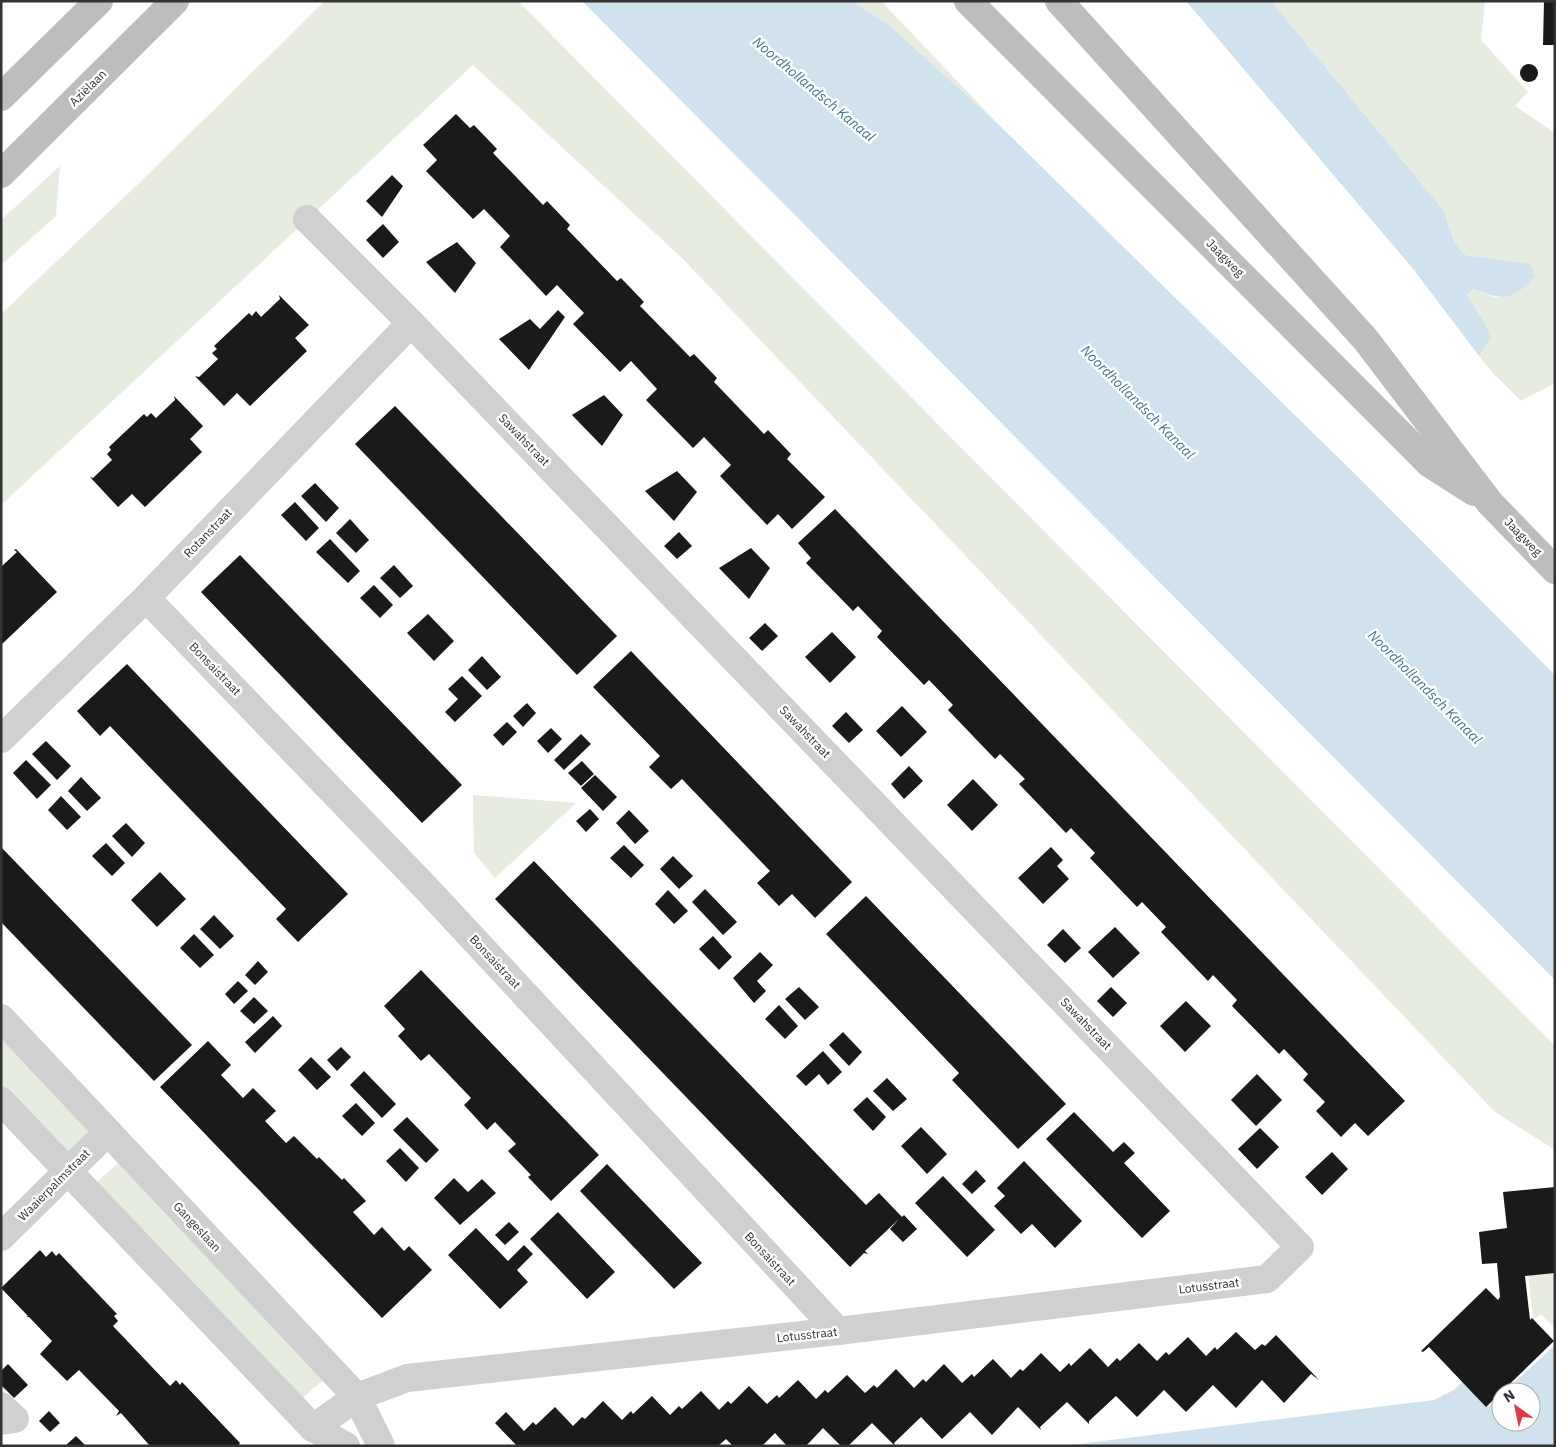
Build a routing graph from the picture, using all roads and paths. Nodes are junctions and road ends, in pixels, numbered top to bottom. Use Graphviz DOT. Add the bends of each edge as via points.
graph roads {
  1 [pos="99,1"];
  2 [pos="175,1"];
  3 [pos="968,1"];
  4 [pos="1059,1"];
  5 [pos="1,97"];
  6 [pos="1,174"];
  7 [pos="307,219"];
  8 [pos="411,323"];
  9 [pos="1490,503"];
  10 [pos="1555,570"];
  11 [pos="146,598"];
  12 [pos="1,739"];
  13 [pos="1,1018"];
  14 [pos="1,1101"];
  15 [pos="108,1132"];
  16 [pos="69,1170"];
  17 [pos="1,1237"];
  18 [pos="1300,1247"];
  19 [pos="838,1331"];
  20 [pos="357,1397"];
  21 [pos="1,1406"];
  22 [pos="1,1421"];
  23 [pos="313,1428"];
  24 [pos="346,1446"];
  25 [pos="381,1446"];
  1 -- 5 [label="main road"];
  2 -- 6 [label="main road, Aziëlaan"];
  3 -- 9 [label="main road, Jaagweg" via="1430,464"];
  4 -- 9 [label="main road, Jaagweg" via="1366,340"];
  7 -- 8 [label="street, Sawahstraat"];
  8 -- 11 [label="street, Rotanstraat"];
  8 -- 18 [label="street, Sawahstraat"];
  9 -- 10 [label="main road, Jaagweg"];
  11 -- 12 [label="street, Rotanstraat"];
  11 -- 19 [label="street, Bonsaistraat" via="427,889"];
  13 -- 15 [label="street, Gangeslaan"];
  14 -- 16 [label="street"];
  15 -- 16 [label="street, Waaierpalmstraat"];
  15 -- 20 [label="street, Gangeslaan"];
  16 -- 17 [label="street, Waaierpalmstraat"];
  16 -- 23 [label="street"];
  18 -- 19 [label="street, Lotusstraat" via="1267,1279"];
  19 -- 20 [label="street, Lotusstraat" via="407,1378"];
  20 -- 23 [label="street, Lotusstraat"];
  20 -- 25 [label="street, Gangeslaan"];
  21 -- 22 [label="street" via="14,1420"];
  23 -- 24 [label="street"];
}
